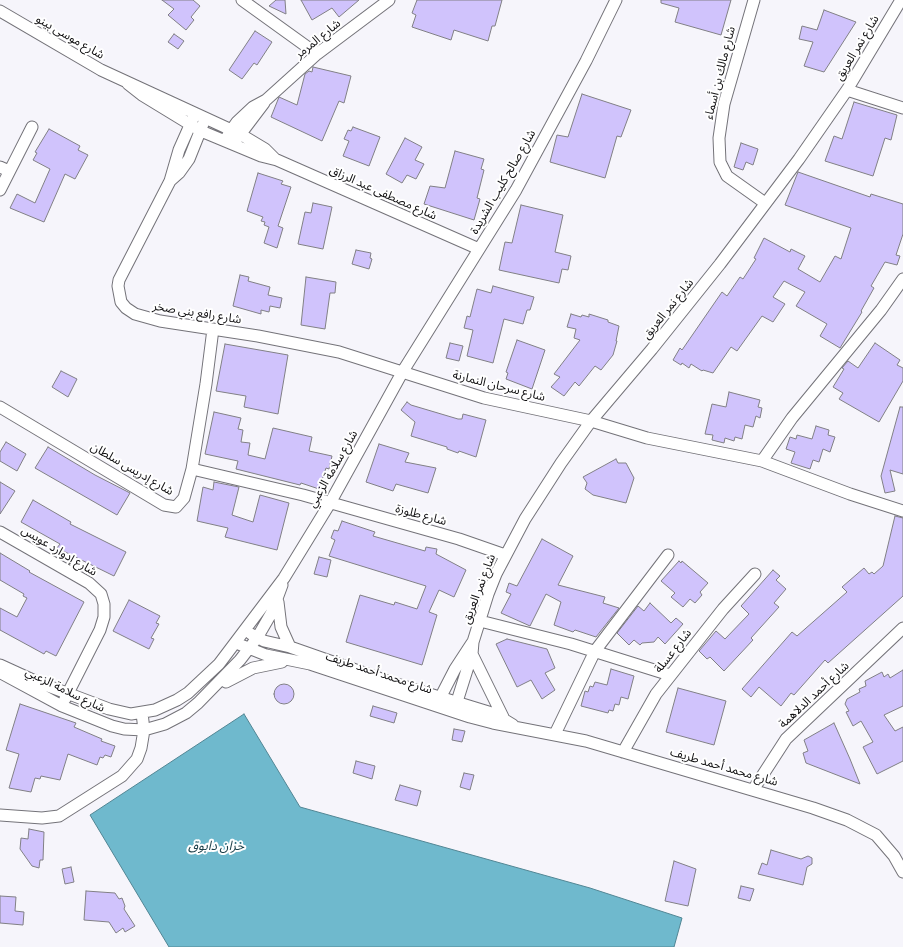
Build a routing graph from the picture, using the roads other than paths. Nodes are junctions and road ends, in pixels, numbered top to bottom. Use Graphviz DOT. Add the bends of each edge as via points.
graph roads {
  1 [pos="242,0"];
  2 [pos="389,0"];
  3 [pos="616,0"];
  4 [pos="754,0"];
  5 [pos="901,0"];
  6 [pos="0,11"];
  7 [pos="318,54"];
  8 [pos="128,84"];
  9 [pos="847,90"];
  10 [pos="903,108"];
  11 [pos="194,114"];
  12 [pos="205,119"];
  13 [pos="189,125"];
  14 [pos="32,127"];
  15 [pos="201,131"];
  16 [pos="235,132"];
  17 [pos="228,143"];
  18 [pos="277,160"];
  19 [pos="5,169"];
  20 [pos="170,181"];
  21 [pos="0,190"];
  22 [pos="765,203"];
  23 [pos="479,249"];
  24 [pos="903,279"];
  25 [pos="213,329"];
  26 [pos="403,371"];
  27 [pos="0,407"];
  28 [pos="591,421"];
  29 [pos="762,461"];
  30 [pos="192,469"];
  31 [pos="330,504"];
  32 [pos="903,511"];
  33 [pos="0,532"];
  34 [pos="505,555"];
  35 [pos="668,555"];
  36 [pos="755,574"];
  37 [pos="284,578"];
  38 [pos="278,599"];
  39 [pos="480,621"];
  40 [pos="903,628"];
  41 [pos="245,631"];
  42 [pos="257,638"];
  43 [pos="473,642"];
  44 [pos="236,643"];
  45 [pos="290,647"];
  46 [pos="250,649"];
  47 [pos="595,652"];
  48 [pos="472,654"];
  49 [pos="289,661"];
  50 [pos="0,665"];
  51 [pos="0,672"];
  52 [pos="670,676"];
  53 [pos="213,689"];
  54 [pos="68,693"];
  55 [pos="438,701"];
  56 [pos="62,706"];
  57 [pos="456,706"];
  58 [pos="142,712"];
  59 [pos="503,718"];
  60 [pos="515,726"];
  61 [pos="144,730"];
  62 [pos="555,734"];
  63 [pos="623,752"];
  64 [pos="753,790"];
  65 [pos="0,815"];
  66 [pos="903,872"];
  1 -- 7 [label="street"];
  2 -- 7 [label="street, شارع المرمر"];
  3 -- 23 [label="street, شارع صالح كليب الشريدة" via="540,147"];
  4 -- 22 [label="street, شارع مالك بن أسماء" via="724,104 719,138 720,162 727,176"];
  5 -- 9 [label="street, شارع نمر العريق"];
  6 -- 8 [label="street, شارع موسى بينو"];
  7 -- 16 [label="street, شارع المرمر" via="266,100"];
  8 -- 11 [label="street, شارع موسى بينو" via="144,89"];
  8 -- 13 [label="street, شارع موسى بينو"];
  9 -- 10 [label="street"];
  9 -- 22 [label="street, شارع نمر العريق"];
  11 -- 12 [label="street, شارع مصطفى عبد الرزاق"];
  11 -- 13 [label="street, شارع رافع بني صخر"];
  12 -- 15 [label="street, شارع رافع بني صخر"];
  12 -- 16 [label="street, شارع مصطفى عبد الرزاق"];
  13 -- 15 [label="street, شارع مصطفى عبد الرزاق"];
  13 -- 20 [label="street, شارع رافع بني صخر" via="172,168"];
  14 -- 19 [label="street"];
  15 -- 17 [label="street, شارع مصطفى عبد الرزاق"];
  15 -- 20 [label="street, شارع رافع بني صخر" via="188,159"];
  16 -- 17 [label="street, شارع المرمر"];
  16 -- 18 [label="street, شارع مصطفى عبد الرزاق" via="265,149"];
  17 -- 18 [label="street, شارع مصطفى عبد الرزاق"];
  18 -- 23 [label="street, شارع مصطفى عبد الرزاق"];
  19 -- 21 [label="street"];
  20 -- 25 [label="street, شارع رافع بني صخر" via="122,273 118,286 119,295 126,308 135,314 160,321"];
  22 -- 28 [label="street, شارع نمر العريق" via="672,325"];
  23 -- 26 [label="street, شارع صالح كليب الشريدة"];
  24 -- 29 [label="street" via="792,418"];
  25 -- 26 [label="street, شارع رافع بني صخر" via="339,352"];
  25 -- 30 [label="street, شارع إدريس سلطان"];
  26 -- 28 [label="street, شارع سرحان النمارنة" via="484,398"];
  26 -- 31 [label="street, شارع سلامة الزعبي"];
  27 -- 30 [label="street, شارع إدريس سلطان" via="164,505 176,507 184,498"];
  28 -- 29 [label="street, شارع سرحان النمارنة" via="646,438"];
  28 -- 34 [label="street, شارع نمر العريق" via="525,519"];
  29 -- 32 [label="street, شارع سرحان النمارنة"];
  30 -- 31 [label="street, شارع طلوزة" via="303,495"];
  31 -- 34 [label="street, شارع طلوزة" via="459,539"];
  31 -- 37 [label="street, شارع سلامة الزعبي"];
  33 -- 54 [label="street, شارع إدوارد عويس" via="89,583 101,594 104,617 100,630"];
  34 -- 39 [label="street, شارع نمر العريق" via="493,581"];
  35 -- 47 [label="street"];
  36 -- 52 [label="street, شارع عسلة" via="723,609"];
  37 -- 38 [label="street, شارع سلامة الزعبي"];
  37 -- 41 [label="street, شارع سلامة الزعبي"];
  38 -- 42 [label="street, شارع سلامة الزعبي"];
  38 -- 45 [label="street" via="281,627"];
  39 -- 43 [label="street, شارع نمر العريق"];
  39 -- 47 [label="street"];
  40 -- 64 [label="street, شارع أحمد الدلاهمة" via="786,739"];
  41 -- 42 [label="street, شارع محمد أحمد طريف"];
  41 -- 44 [label="street, شارع سلامة الزعبي"];
  42 -- 45 [label="street, شارع محمد أحمد طريف"];
  42 -- 46 [label="street, شارع سلامة الزعبي"];
  43 -- 48 [label="street, شارع نمر العريق"];
  43 -- 55 [label="street, شارع نمر العريق"];
  44 -- 46 [label="street, شارع محمد أحمد طريف"];
  44 -- 58 [label="street, شارع سلامة الزعبي" via="219,664 188,693 166,706"];
  45 -- 55 [label="street, شارع محمد أحمد طريف"];
  46 -- 49 [label="street, شارع محمد أحمد طريف"];
  46 -- 53 [label="street, شارع سلامة الزعبي"];
  47 -- 52 [label="street"];
  47 -- 62 [label="street"];
  48 -- 57 [label="street, شارع نمر العريق"];
  48 -- 59 [label="street"];
  49 -- 53 [label="street" via="242,672"];
  49 -- 55 [label="street, شارع محمد أحمد طريف" via="310,664"];
  50 -- 54 [label="street, شارع سلامة الزعبي"];
  51 -- 56 [label="street, شارع سلامة الزعبي"];
  52 -- 63 [label="street, شارع عسلة" via="641,718"];
  53 -- 61 [label="street, شارع سلامة الزعبي" via="174,720"];
  54 -- 56 [label="street, شارع إدوارد عويس"];
  54 -- 58 [label="street, شارع سلامة الزعبي" via="120,713"];
  55 -- 57 [label="street, شارع محمد أحمد طريف"];
  56 -- 61 [label="street, شارع سلامة الزعبي" via="112,726"];
  57 -- 59 [label="street, شارع محمد أحمد طريف"];
  57 -- 60 [label="street, شارع محمد أحمد طريف" via="493,723"];
  58 -- 61 [label="street"];
  59 -- 60 [label="street, شارع محمد أحمد طريف"];
  60 -- 62 [label="street, شارع محمد أحمد طريف"];
  61 -- 65 [label="street" via="141,748 131,767 122,776 74,808 59,816 42,818"];
  62 -- 63 [label="street, شارع محمد أحمد طريف"];
  63 -- 64 [label="street, شارع محمد أحمد طريف"];
  64 -- 66 [label="street, شارع محمد أحمد طريف" via="847,820 876,835 894,856"];
}
